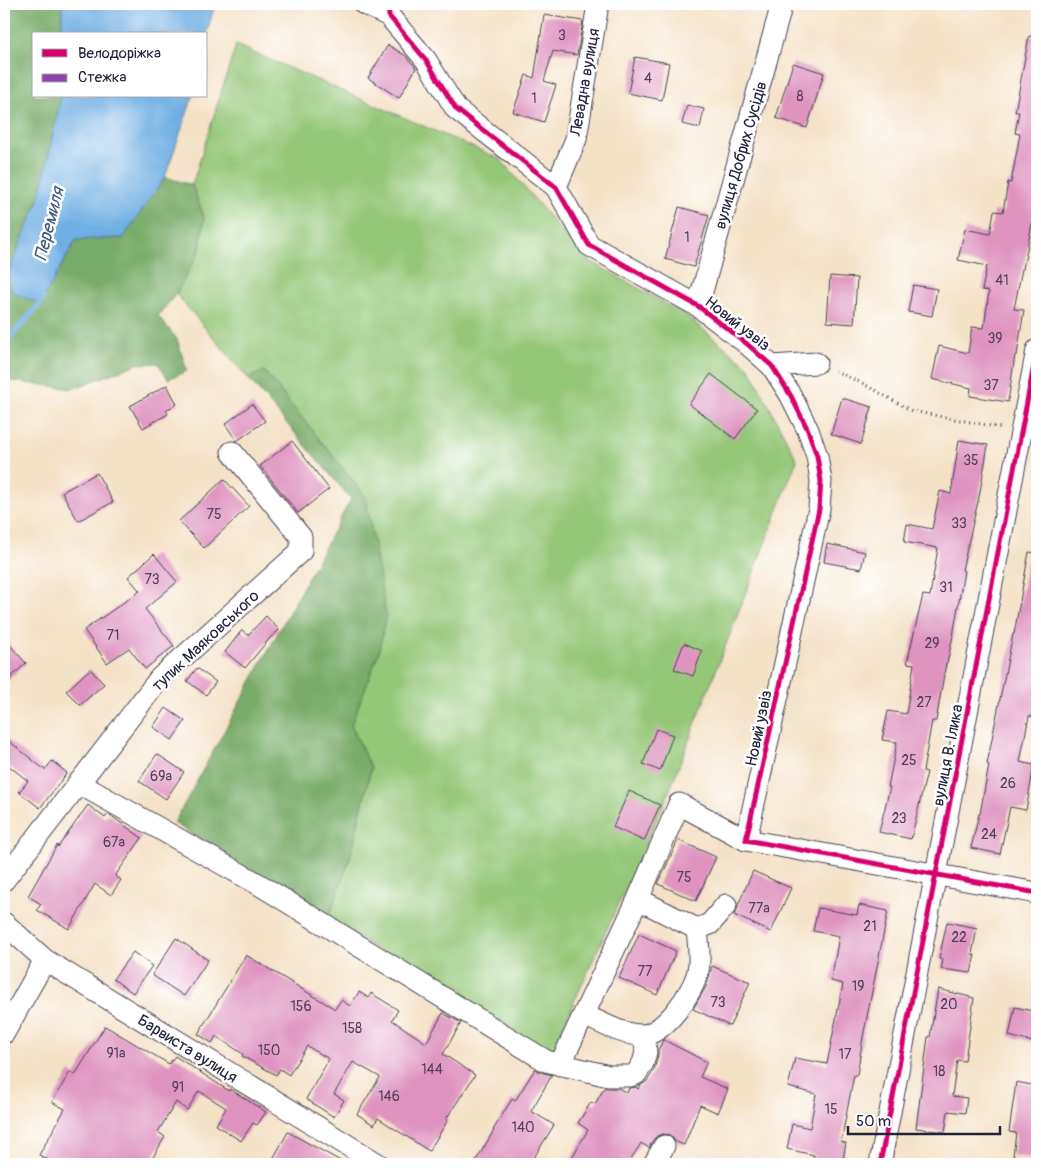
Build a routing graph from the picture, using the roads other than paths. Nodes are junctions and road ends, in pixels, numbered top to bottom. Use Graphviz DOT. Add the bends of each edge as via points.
graph roads {
  1 [pos="364,4"];
  2 [pos="598,4"];
  3 [pos="782,4"];
  4 [pos="389,10"];
  5 [pos="556,187"];
  6 [pos="698,306"];
  7 [pos="1037,350"];
  8 [pos="816,363"];
  9 [pos="772,366"];
  10 [pos="232,452"];
  11 [pos="78,783"];
  12 [pos="746,840"];
  13 [pos="937,874"];
  14 [pos="4,880"];
  15 [pos="1037,893"];
  16 [pos="638,899"];
  17 [pos="726,905"];
  18 [pos="4,924"];
  19 [pos="697,929"];
  20 [pos="45,960"];
  21 [pos="584,1015"];
  22 [pos="4,1032"];
  23 [pos="644,1035"];
  24 [pos="560,1065"];
  25 [pos="378,1164"];
  26 [pos="880,1164"];
  1 -- 4 [label="street"];
  2 -- 5 [label="street, Левадна вулиця" via="576,139"];
  3 -- 6 [label="street, вулиця Добрих Сусідів"];
  4 -- 5 [label="street, Новий узвіз" via="426,60 456,109"];
  5 -- 6 [label="street, Новий узвіз" via="589,245"];
  6 -- 9 [label="street, Новий узвіз"];
  7 -- 13 [label="street, вулиця В. Ілика"];
  8 -- 9 [label="street"];
  9 -- 12 [label="street, Новий узвіз" via="792,396 808,430 821,481 820,509"];
  10 -- 11 [label="street, тупик Маяковського" via="301,537 302,551 160,678"];
  11 -- 14 [label="street, тупик Маяковського"];
  11 -- 24 [label="street" via="260,885 546,1061"];
  12 -- 13 [label="street"];
  12 -- 16 [label="street" via="679,804"];
  13 -- 15 [label="street"];
  13 -- 26 [label="street, вулиця В. Ілика"];
  16 -- 19 [label="street"];
  16 -- 21 [label="street"];
  17 -- 19 [label="street" via="710,924"];
  18 -- 20 [label="street, Барвиста вулиця"];
  19 -- 23 [label="street" via="698,971 692,988 659,1029"];
  20 -- 22 [label="street"];
  20 -- 25 [label="street, Барвиста вулиця"];
  21 -- 23 [label="street" via="623,1032"];
  21 -- 24 [label="street"];
  23 -- 24 [label="street" via="646,1052 636,1074 609,1076"];
}
